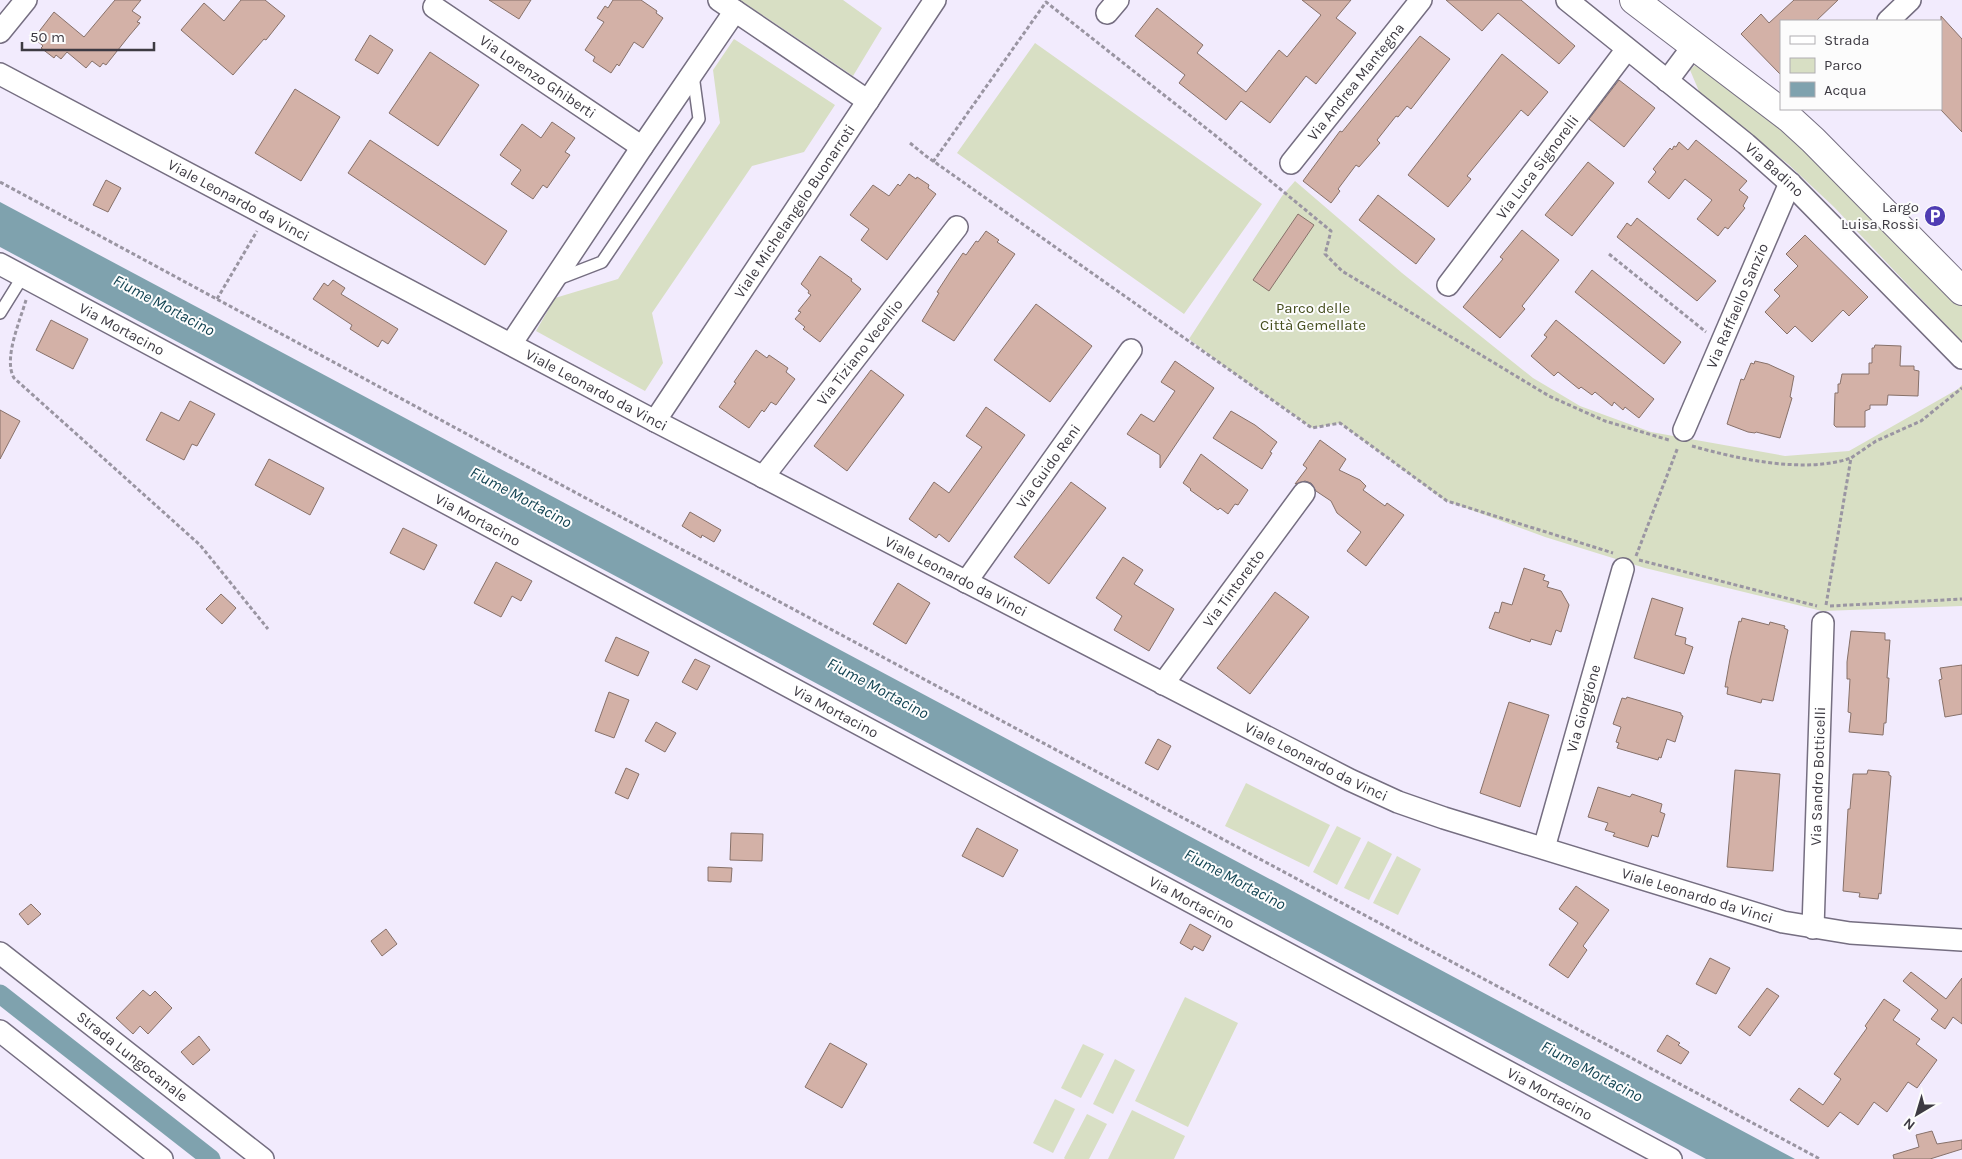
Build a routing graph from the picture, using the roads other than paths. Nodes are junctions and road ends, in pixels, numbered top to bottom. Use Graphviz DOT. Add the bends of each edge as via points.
graph roads {
  1 [pos="26,0"];
  2 [pos="935,0"];
  3 [pos="1421,0"];
  4 [pos="1567,0"];
  5 [pos="1634,0"];
  6 [pos="1910,0"];
  7 [pos="727,6"];
  8 [pos="434,7"];
  9 [pos="1889,20"];
  10 [pos="0,32"];
  11 [pos="1694,45"];
  12 [pos="1627,48"];
  13 [pos="0,74"];
  14 [pos="693,74"];
  15 [pos="1667,81"];
  16 [pos="868,101"];
  17 [pos="1780,103"];
  18 [pos="1794,113"];
  19 [pos="642,147"];
  20 [pos="1291,163"];
  21 [pos="1790,183"];
  22 [pos="957,227"];
  23 [pos="0,264"];
  24 [pos="28,278"];
  25 [pos="554,280"];
  26 [pos="1448,286"];
  27 [pos="1962,291"];
  28 [pos="0,313"];
  29 [pos="511,344"];
  30 [pos="1131,350"];
  31 [pos="1962,358"];
  32 [pos="654,421"];
  33 [pos="1682,437"];
  34 [pos="763,477"];
  35 [pos="1304,493"];
  36 [pos="1619,562"];
  37 [pos="966,582"];
  38 [pos="1824,614"];
  39 [pos="1163,684"];
  40 [pos="1544,848"];
  41 [pos="1812,928"];
  42 [pos="1962,940"];
  43 [pos="0,953"];
  44 [pos="0,1031"];
  45 [pos="162,1159"];
  46 [pos="263,1159"];
  47 [pos="1671,1159"];
  1 -- 10 [label="street"];
  2 -- 16 [label="street, Viale Michelangelo Buonarroti"];
  3 -- 20 [label="street, Via Andrea Mantegna"];
  4 -- 12 [label="street, Via Badino"];
  5 -- 11 [label="street"];
  6 -- 9 [label="street"];
  7 -- 14 [label="street"];
  7 -- 16 [label="street"];
  8 -- 19 [label="street, Via Lorenzo Ghiberti"];
  11 -- 15 [label="street"];
  11 -- 17 [label="street"];
  12 -- 15 [label="street, Via Badino"];
  12 -- 26 [label="street, Via Luca Signorelli"];
  13 -- 29 [label="street, Viale Leonardo da Vinci"];
  14 -- 19 [label="street"];
  14 -- 25 [label="lane" via="699,119 602,262"];
  15 -- 21 [label="street, Via Badino"];
  16 -- 32 [label="street, Viale Michelangelo Buonarroti"];
  18 -- 27 [label="street" via="1813,140"];
  19 -- 25 [label="street"];
  21 -- 31 [label="street, Via Badino"];
  21 -- 33 [label="street, Via Raffaello Sanzio"];
  22 -- 34 [label="street, Via Tiziano Vecellio"];
  23 -- 24 [label="street, Via Mortacino"];
  24 -- 28 [label="lane"];
  24 -- 47 [label="street, Via Mortacino"];
  25 -- 29 [label="street"];
  29 -- 32 [label="street, Viale Leonardo da Vinci"];
  30 -- 37 [label="street, Via Guido Reni"];
  32 -- 34 [label="street, Viale Leonardo da Vinci"];
  34 -- 37 [label="street, Viale Leonardo da Vinci"];
  35 -- 39 [label="street, Via Tintoretto"];
  36 -- 40 [label="street, Via Giorgione"];
  37 -- 39 [label="street, Viale Leonardo da Vinci"];
  38 -- 41 [label="street, Via Sandro Botticelli"];
  39 -- 40 [label="street, Viale Leonardo da Vinci" via="1398,802"];
  40 -- 41 [label="street, Viale Leonardo da Vinci" via="1769,918"];
  41 -- 42 [label="street, Viale Leonardo da Vinci"];
  43 -- 46 [label="street, Strada Lungocanale"];
  44 -- 45 [label="street"];
}
